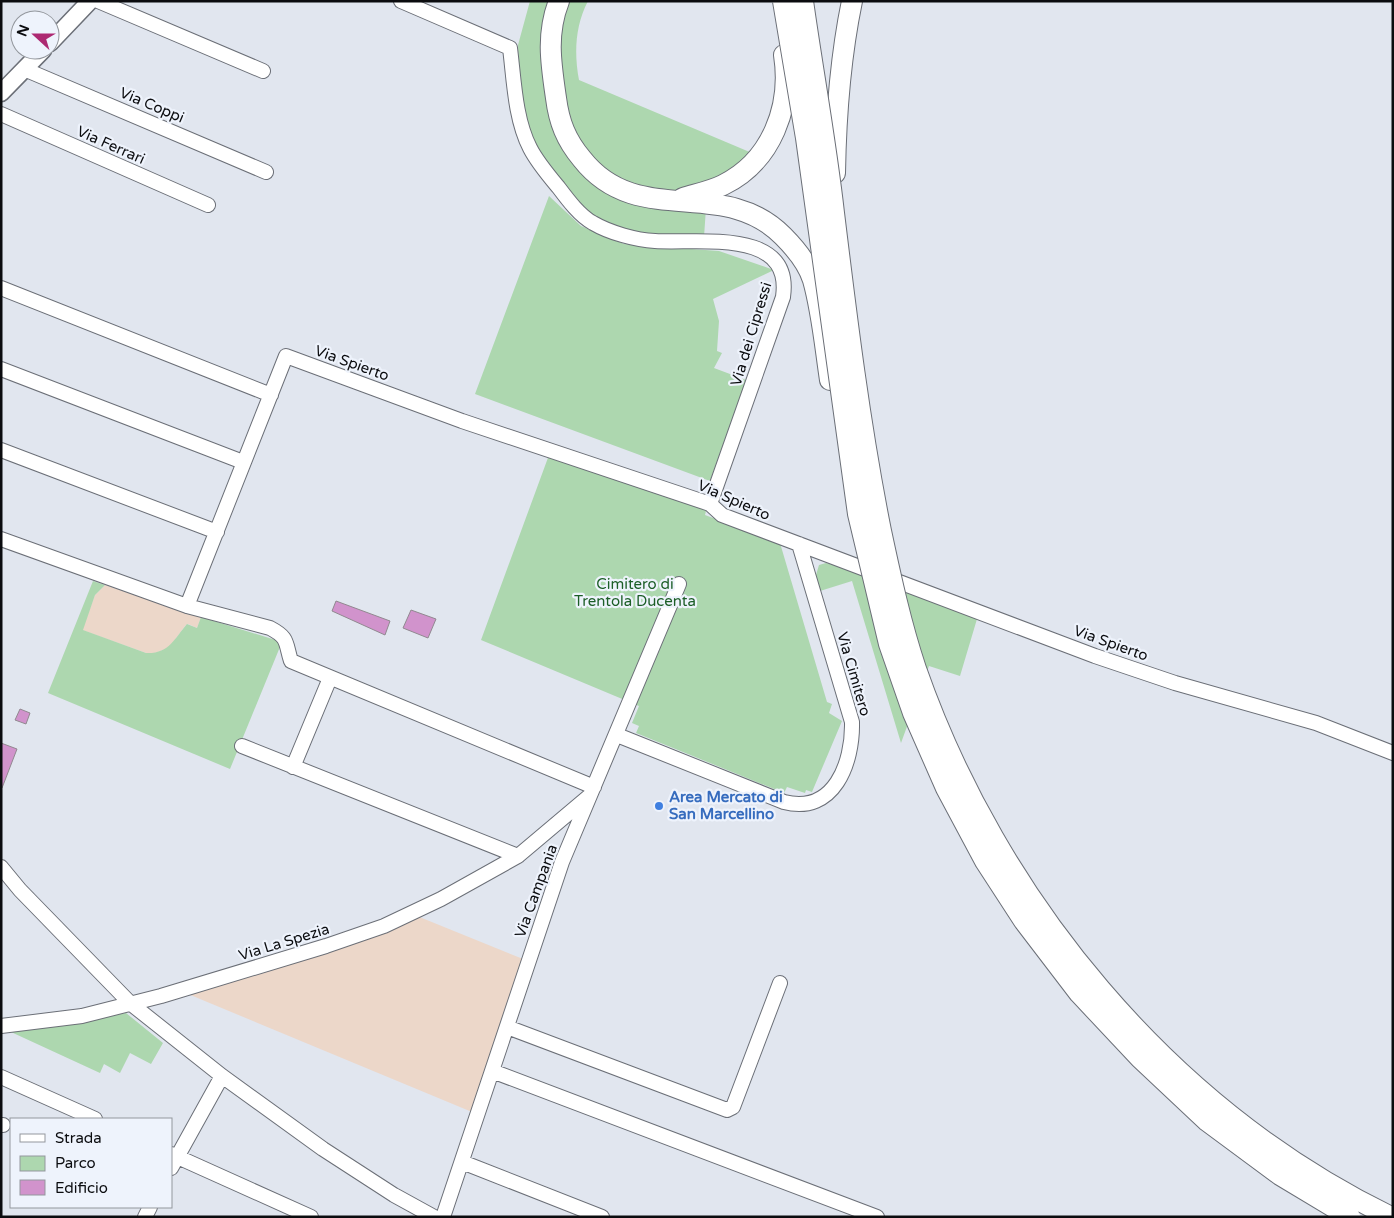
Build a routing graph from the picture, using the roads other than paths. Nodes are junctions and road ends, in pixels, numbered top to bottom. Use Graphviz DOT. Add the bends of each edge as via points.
graph roads {
  1 [pos="90,1"];
  2 [pos="98,1"];
  3 [pos="401,1"];
  4 [pos="559,1"];
  5 [pos="777,1"];
  6 [pos="783,1"];
  7 [pos="803,1"];
  8 [pos="852,1"];
  9 [pos="60,32"];
  10 [pos="33,60"];
  11 [pos="24,69"];
  12 [pos="263,71"];
  13 [pos="1,93"];
  14 [pos="1,114"];
  15 [pos="266,172"];
  16 [pos="719,194"];
  17 [pos="208,205"];
  18 [pos="834,210"];
  19 [pos="1,288"];
  20 [pos="1,369"];
  21 [pos="271,395"];
  22 [pos="1,450"];
  23 [pos="243,462"];
  24 [pos="710,504"];
  25 [pos="858,514"];
  26 [pos="217,532"];
  27 [pos="1,539"];
  28 [pos="799,544"];
  29 [pos="679,584"];
  30 [pos="187,606"];
  31 [pos="330,678"];
  32 [pos="617,735"];
  33 [pos="242,746"];
  34 [pos="1393,753"];
  35 [pos="293,767"];
  36 [pos="592,791"];
  37 [pos="552,828"];
  38 [pos="575,832"];
  39 [pos="518,856"];
  40 [pos="1,867"];
  41 [pos="780,983"];
  42 [pos="130,1003"];
  43 [pos="1,1026"];
  44 [pos="508,1027"];
  45 [pos="492,1071"];
  46 [pos="222,1076"];
  47 [pos="1,1077"];
  48 [pos="92,1118"];
  49 [pos="173,1160"];
  50 [pos="462,1162"];
  51 [pos="311,1217"];
  52 [pos="434,1217"];
  53 [pos="443,1217"];
  54 [pos="602,1217"];
  55 [pos="877,1217"];
  56 [pos="1350,1217"];
  57 [pos="1391,1217"];
  1 -- 9 [label="main road"];
  2 -- 12 [label="street"];
  3 -- 24 [label="street, Via dei Cipressi" via="510,48 519,115 530,147 567,200 593,223 624,235 653,241 741,242 769,256 783,274 783,297"];
  4 -- 16 [label="highway" via="552,18 549,42 557,110 561,127 572,148 588,168 610,186 641,198 672,201"];
  5 -- 16 [label="highway" via="787,75 784,104 764,151"];
  6 -- 25 [label="highway, bridge"];
  7 -- 18 [label="highway, bridge"];
  8 -- 18 [label="highway, bridge" via="836,98"];
  10 -- 11 [label="main road"];
  11 -- 13 [label="main road"];
  11 -- 15 [label="street, Via Coppi"];
  14 -- 17 [label="street, Via Ferrari"];
  16 -- 25 [label="highway, bridge" via="783,236 804,261 813,279 846,472"];
  18 -- 57 [label="highway, bridge" via="850,351 872,487 893,589 916,669 975,805 1051,928 1162,1055 1220,1107 1284,1156 1347,1195"];
  19 -- 21 [label="street"];
  20 -- 23 [label="street"];
  21 -- 23 [label="street, Via Spierto"];
  21 -- 24 [label="street, Via Spierto" via="286,356 462,421"];
  22 -- 26 [label="street"];
  23 -- 26 [label="street, Via Spierto"];
  24 -- 28 [label="street, Via Spierto" via="722,515"];
  25 -- 56 [label="highway, bridge" via="889,644 913,713 950,796 985,861 1024,921 1079,993 1140,1058 1207,1121 1280,1175"];
  26 -- 30 [label="street, Via Spierto"];
  27 -- 30 [label="street"];
  28 -- 32 [label="street, Via Cimitero" via="852,722 852,741 846,764 828,794 807,804 790,803"];
  28 -- 34 [label="street, Via Spierto" via="1095,656 1175,683 1316,723"];
  29 -- 32 [label="street, Via Campania"];
  30 -- 31 [label="street" via="270,628 288,641 291,661"];
  31 -- 35 [label="street"];
  31 -- 36 [label="street"];
  32 -- 36 [label="street, Via Campania"];
  33 -- 35 [label="street"];
  35 -- 39 [label="street"];
  36 -- 37 [label="street, Via La Spezia"];
  36 -- 38 [label="street, Via Campania"];
  37 -- 38 [label="street"];
  37 -- 39 [label="street, Via La Spezia"];
  38 -- 44 [label="street, Via Campania" via="562,862"];
  39 -- 42 [label="street, Via La Spezia" via="384,926 258,968"];
  40 -- 42 [label="street"];
  41 -- 44 [label="street" via="733,1107 727,1110"];
  42 -- 43 [label="street, Via La Spezia" via="82,1016"];
  42 -- 46 [label="street"];
  44 -- 45 [label="street, Via Campania"];
  45 -- 50 [label="street, Via Campania"];
  45 -- 55 [label="street"];
  46 -- 49 [label="street"];
  46 -- 52 [label="street" via="323,1149"];
  47 -- 48 [label="street"];
  49 -- 51 [label="street"];
  50 -- 53 [label="street, Via Campania"];
  50 -- 54 [label="street"];
}
